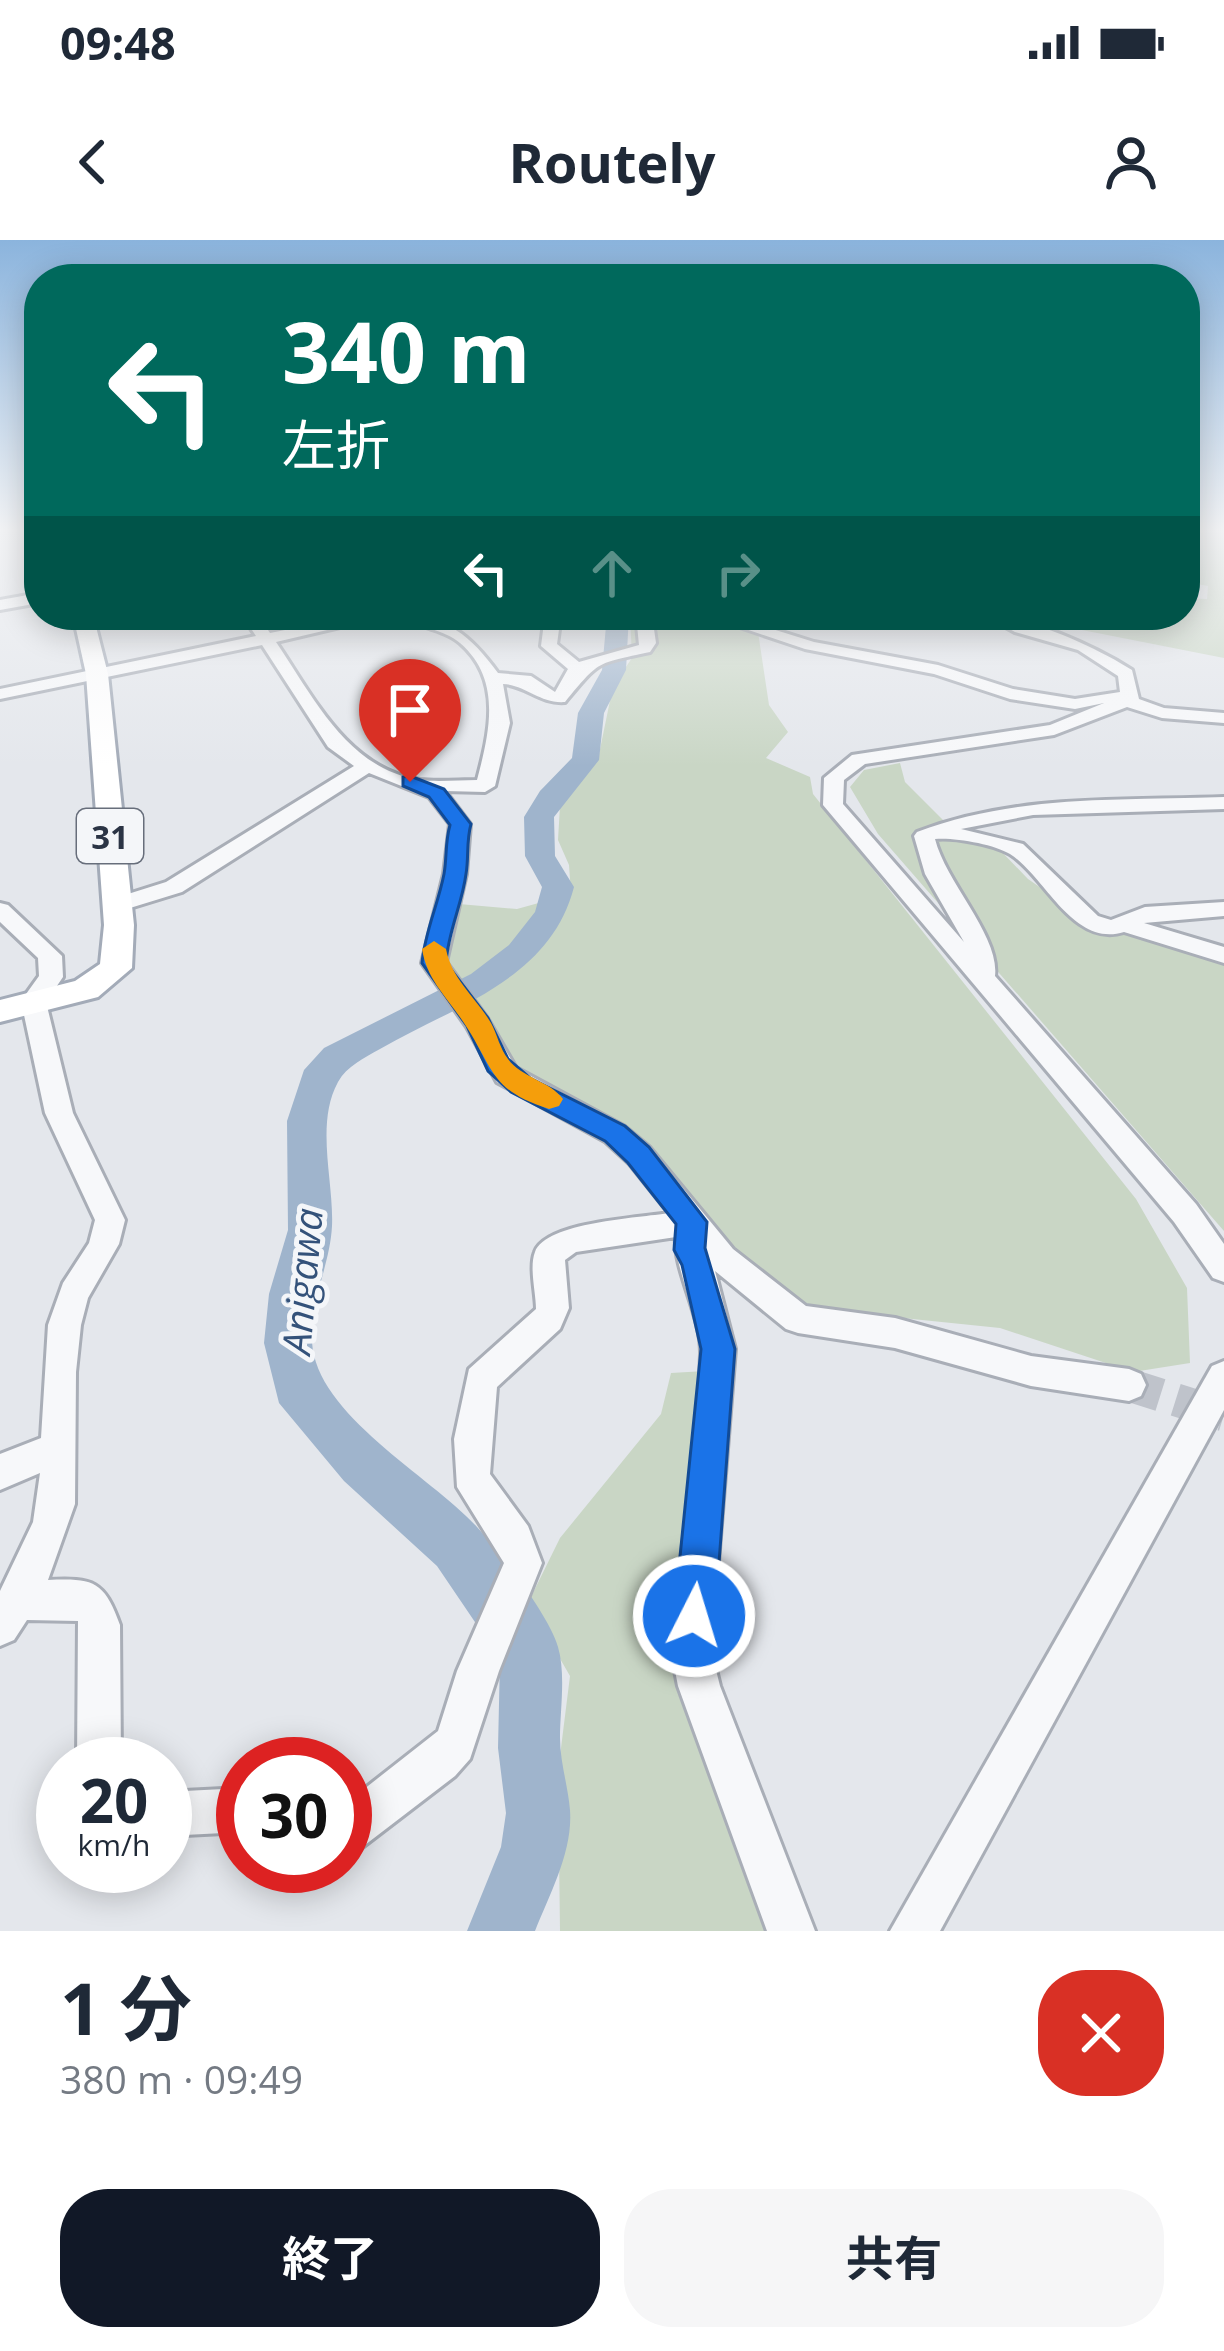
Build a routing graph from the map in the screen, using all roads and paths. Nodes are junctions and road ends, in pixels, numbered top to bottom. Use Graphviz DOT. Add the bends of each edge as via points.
graph roads {
  1 [pos="87,630"];
  2 [pos="259,630"];
  3 [pos="312,630"];
  4 [pos="443,630"];
  5 [pos="551,630"];
  6 [pos="646,630"];
  7 [pos="760,630"];
  8 [pos="1030,630"];
  9 [pos="265,640"];
  10 [pos="576,669"];
  11 [pos="97,674"];
  12 [pos="493,678"];
  13 [pos="0,694"];
  14 [pos="1130,699"];
  15 [pos="1224,718"];
  16 [pos="367,766"];
  17 [pos="423,785"];
  18 [pos="1224,803"];
  19 [pos="937,830"];
  20 [pos="116,905"];
  21 [pos="1224,908"];
  22 [pos="0,910"];
  23 [pos="1127,925"];
  24 [pos="1224,955"];
  25 [pos="986,983"];
  26 [pos="16,1006"];
  27 [pos="692,1222"];
  28 [pos="1224,1270"];
  29 [pos="1224,1377"];
  30 [pos="1129,1385"];
  31 [pos="57,1449"];
  32 [pos="0,1472"];
  33 [pos="10,1613"];
  34 [pos="99,1737"];
  35 [pos="372,1812"];
  36 [pos="791,1931"];
  37 [pos="914,1931"];
  1 -- 11 [label="main road, 31"];
  2 -- 9 [label="street"];
  3 -- 9 [label="street"];
  4 -- 12 [label="street" via="465,639"];
  5 -- 10 [label="street" via="549,646"];
  6 -- 10 [label="street" via="644,649"];
  7 -- 14 [label="street" via="1025,698"];
  8 -- 14 [label="street" via="1109,661 1126,674"];
  9 -- 11 [label="street"];
  9 -- 16 [label="street" via="335,743"];
  10 -- 12 [label="street" via="560,698 524,680"];
  11 -- 13 [label="street"];
  11 -- 20 [label="main road, 31"];
  12 -- 17 [label="street" via="501,723 490,780 481,788"];
  14 -- 15 [label="street" via="1162,713"];
  14 -- 25 [label="street" via="1054,730 876,754 834,778 838,814"];
  16 -- 17 [label="street"];
  16 -- 20 [label="street" via="174,886"];
  17 -- 27 [label="street" via="460,824 456,872 437,928 438,971 506,1075 615,1133"];
  18 -- 19 [label="street" via="1027,809"];
  19 -- 23 [label="street" via="1016,848 1090,921"];
  19 -- 25 [label="street" via="924,836 928,864 983,954"];
  20 -- 26 [label="main road, 31" via="116,968 86,988"];
  21 -- 23 [label="street" via="1144,914"];
  22 -- 26 [label="street" via="50,956 51,977"];
  23 -- 24 [label="street"];
  25 -- 28 [label="street" via="1185,1213"];
  26 -- 31 [label="street" via="110,1220 97,1263 71,1299"];
  27 -- 30 [label="street" via="722,1258 798,1319"];
  27 -- 35 [label="street" via="554,1247 548,1319 481,1380 471,1474 523,1563 455,1744"];
  27 -- 36 [label="street" via="690,1250 718,1349 691,1650"];
  29 -- 37 [label="street"];
  31 -- 32 [label="street"];
  31 -- 33 [label="street" via="58,1495"];
  33 -- 34 [label="street" via="82,1598 94,1608"];
}
